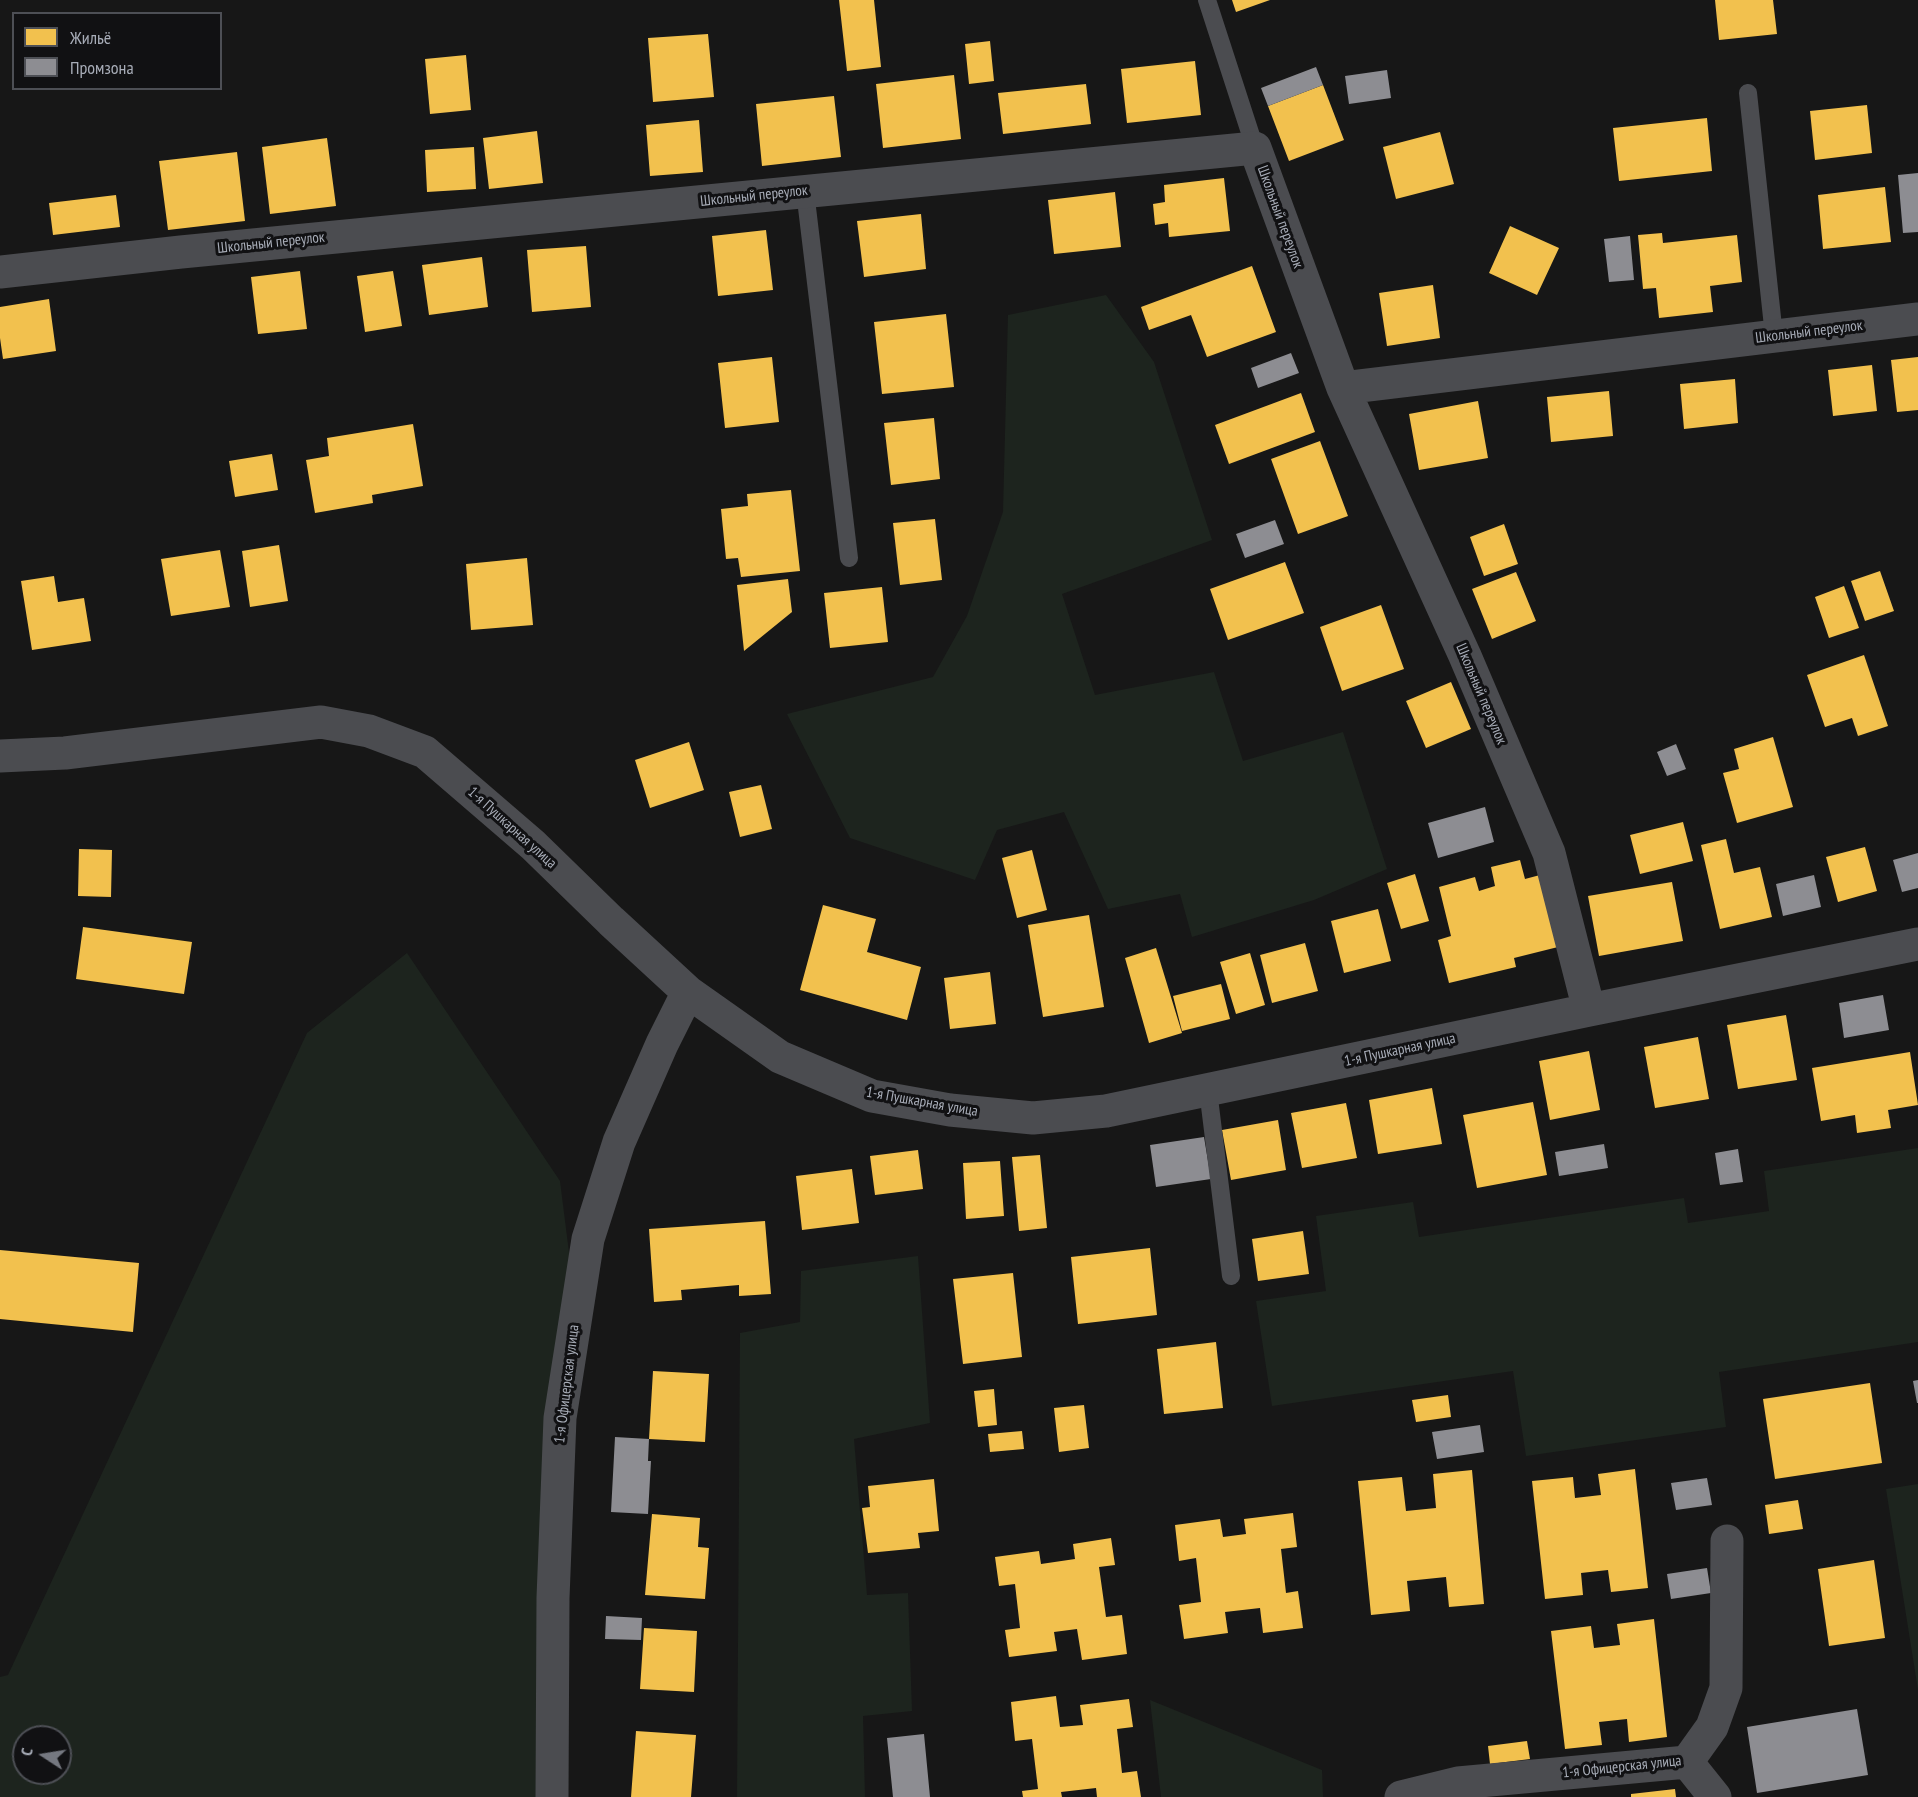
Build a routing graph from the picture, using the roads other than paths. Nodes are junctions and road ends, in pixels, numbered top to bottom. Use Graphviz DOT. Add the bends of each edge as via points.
graph roads {
  1 [pos="1207,0"];
  2 [pos="1748,93"];
  3 [pos="1255,148"];
  4 [pos="805,191"];
  5 [pos="0,272"];
  6 [pos="1918,319"];
  7 [pos="1774,336"];
  8 [pos="1343,388"];
  9 [pos="849,558"];
  10 [pos="0,756"];
  11 [pos="1918,944"];
  12 [pos="688,992"];
  13 [pos="1589,1010"];
  14 [pos="1208,1090"];
  15 [pos="1231,1276"];
  16 [pos="1727,1541"];
  17 [pos="1687,1762"];
  18 [pos="552,1797"];
  19 [pos="1401,1797"];
  20 [pos="1715,1797"];
  1 -- 3 [label="lane"];
  2 -- 7 [label="lane"];
  3 -- 4 [label="street, Школьный переулок"];
  3 -- 8 [label="street, Школьный переулок"];
  4 -- 5 [label="street, Школьный переулок"];
  4 -- 9 [label="lane"];
  6 -- 7 [label="street, Школьный переулок"];
  7 -- 8 [label="street, Школьный переулок"];
  8 -- 13 [label="street, Школьный переулок" via="1549,853"];
  10 -- 12 [label="street, 1-я Пушкарная улица" via="65,753 321,722 369,731 425,752 533,845"];
  11 -- 13 [label="street, 1-я Пушкарная улица"];
  12 -- 14 [label="street, 1-я Пушкарная улица" via="780,1057 872,1096 950,1110 1033,1118 1106,1111"];
  12 -- 18 [label="street, 1-я Офицерская улица" via="619,1142 588,1239 560,1418 553,1598"];
  13 -- 14 [label="street, 1-я Пушкарная улица"];
  14 -- 15 [label="lane"];
  16 -- 17 [label="street, 1-я Офицерская улица" via="1726,1688 1712,1727"];
  17 -- 19 [label="street, 1-я Офицерская улица" via="1458,1783"];
  17 -- 20 [label="street"];
}
